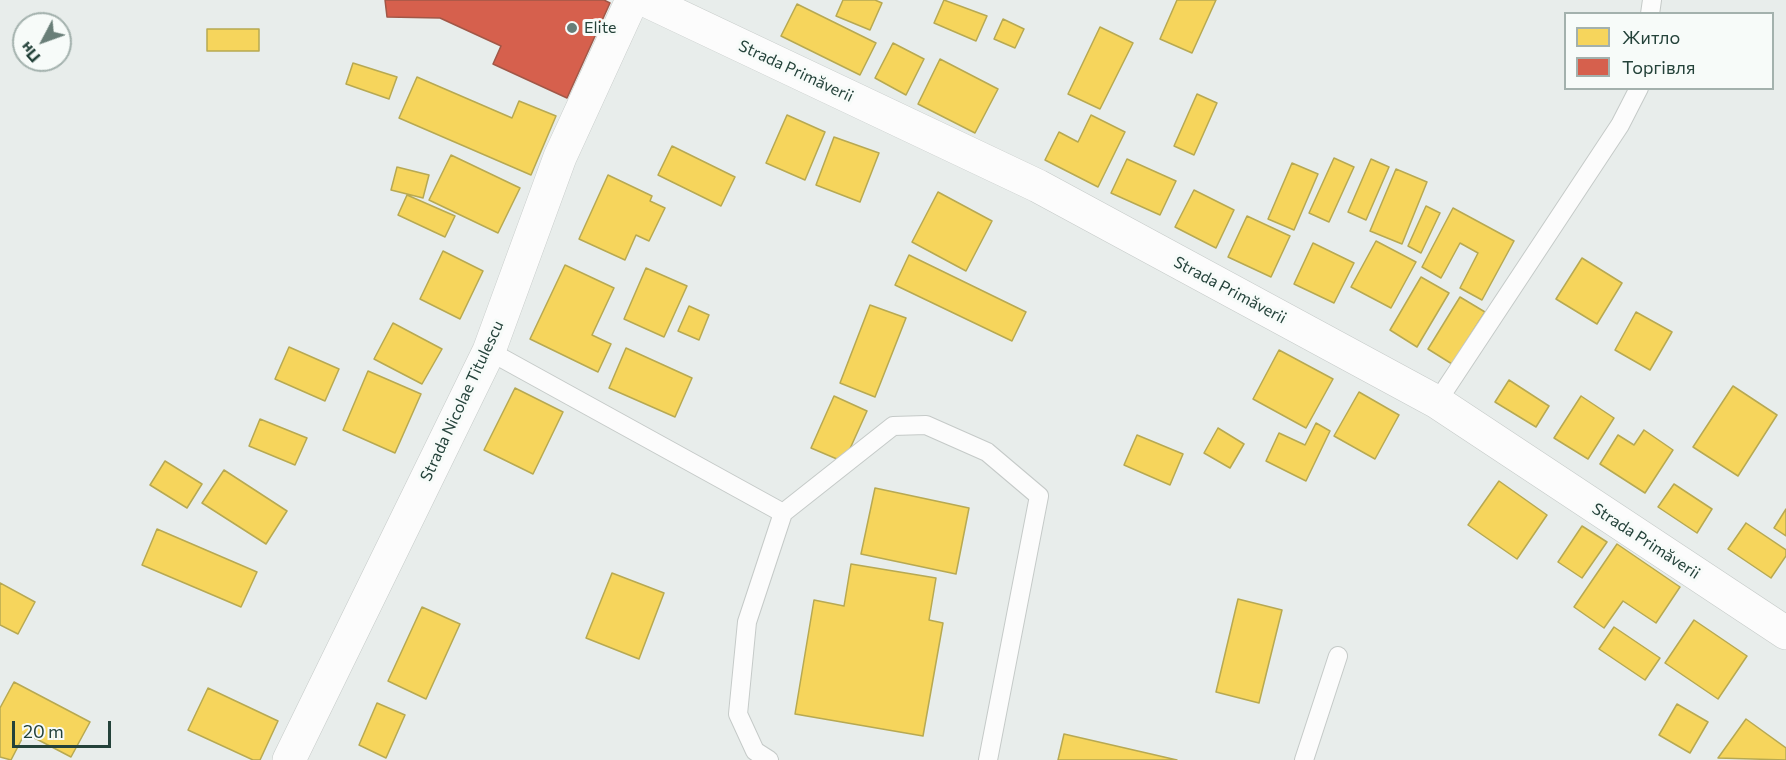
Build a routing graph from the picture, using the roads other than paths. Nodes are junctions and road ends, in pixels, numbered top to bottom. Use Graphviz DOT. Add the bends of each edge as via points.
graph roads {
  1 [pos="632,0"];
  2 [pos="645,0"];
  3 [pos="1638,90"];
  4 [pos="489,351"];
  5 [pos="1437,402"];
  6 [pos="783,513"];
  7 [pos="1786,633"];
  8 [pos="1338,656"];
  9 [pos="289,760"];
  10 [pos="769,760"];
  11 [pos="987,760"];
  12 [pos="1304,760"];
  1 -- 4 [label="street, Strada Nicolae Titulescu" via="560,157"];
  2 -- 5 [label="street, Strada Primăverii" via="1038,186"];
  3 -- 5 [label="lane" via="1620,125"];
  4 -- 6 [label="lane"];
  4 -- 9 [label="street, Strada Nicolae Titulescu"];
  5 -- 7 [label="street, Strada Primăverii"];
  6 -- 10 [label="lane" via="747,622 738,714 755,751"];
  6 -- 11 [label="lane" via="893,426 926,425 987,452 1039,496"];
  8 -- 12 [label="lane"];
}
